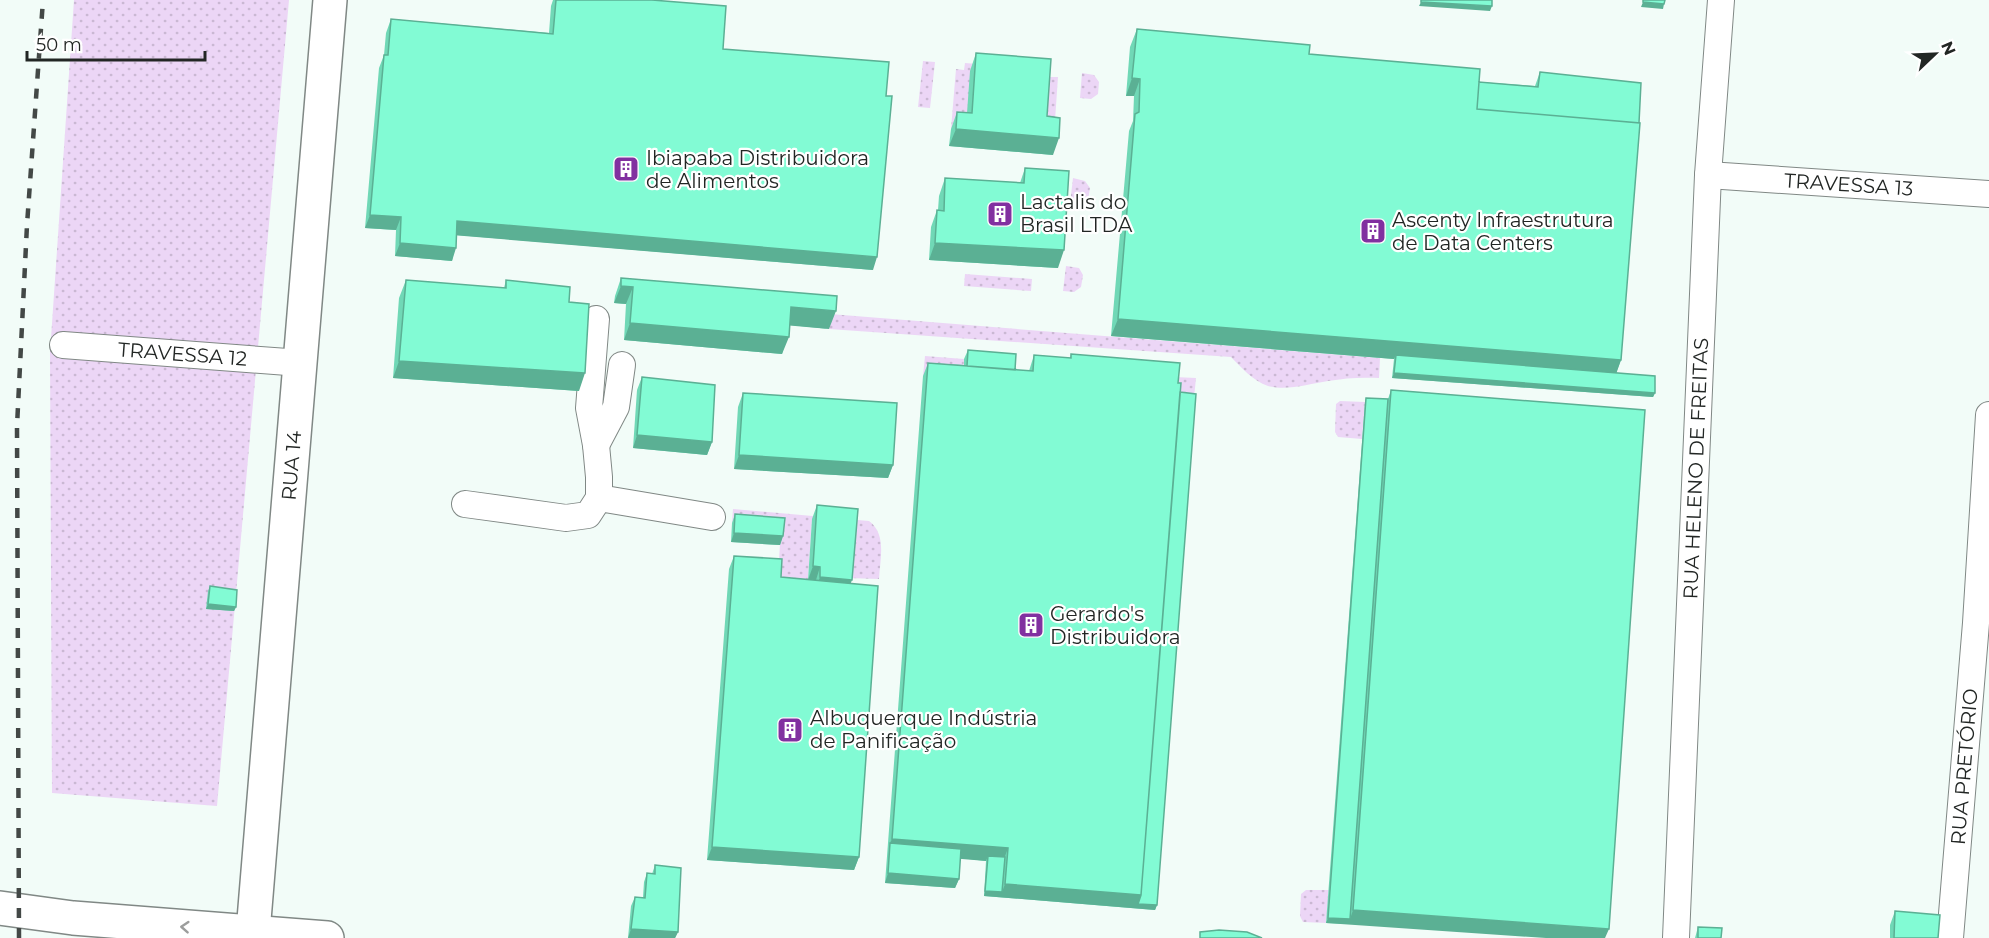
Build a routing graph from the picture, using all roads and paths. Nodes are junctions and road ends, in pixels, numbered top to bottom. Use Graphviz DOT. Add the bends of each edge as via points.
graph roads {
  1 [pos="330,0"];
  2 [pos="1721,0"];
  3 [pos="1708,175"];
  4 [pos="1989,194"];
  5 [pos="596,319"];
  6 [pos="63,345"];
  7 [pos="301,363"];
  8 [pos="622,365"];
  9 [pos="1989,415"];
  10 [pos="596,446"];
  11 [pos="598,498"];
  12 [pos="465,504"];
  13 [pos="712,517"];
  14 [pos="1982,624"];
  15 [pos="0,908"];
  16 [pos="253,932"];
  17 [pos="327,938"];
  18 [pos="1676,938"];
  19 [pos="1950,938"];
  1 -- 7 [label="main road, RUA 14"];
  2 -- 3 [label="street, RUA HELENO DE FREITAS"];
  3 -- 4 [label="street, TRAVESSA 13"];
  3 -- 18 [label="street, RUA HELENO DE FREITAS"];
  5 -- 10 [label="street" via="589,408"];
  6 -- 7 [label="street, TRAVESSA 12"];
  7 -- 16 [label="main road, RUA 14"];
  8 -- 10 [label="street" via="616,407"];
  9 -- 14 [label="street, RUA PRETÓRIO"];
  10 -- 11 [label="street"];
  11 -- 12 [label="street" via="588,514 566,518"];
  11 -- 13 [label="street"];
  14 -- 19 [label="street, RUA PRETÓRIO"];
  16 -- 15 [label="main road, one-way" via="73,918"];
  16 -- 17 [label="main road"];
}
